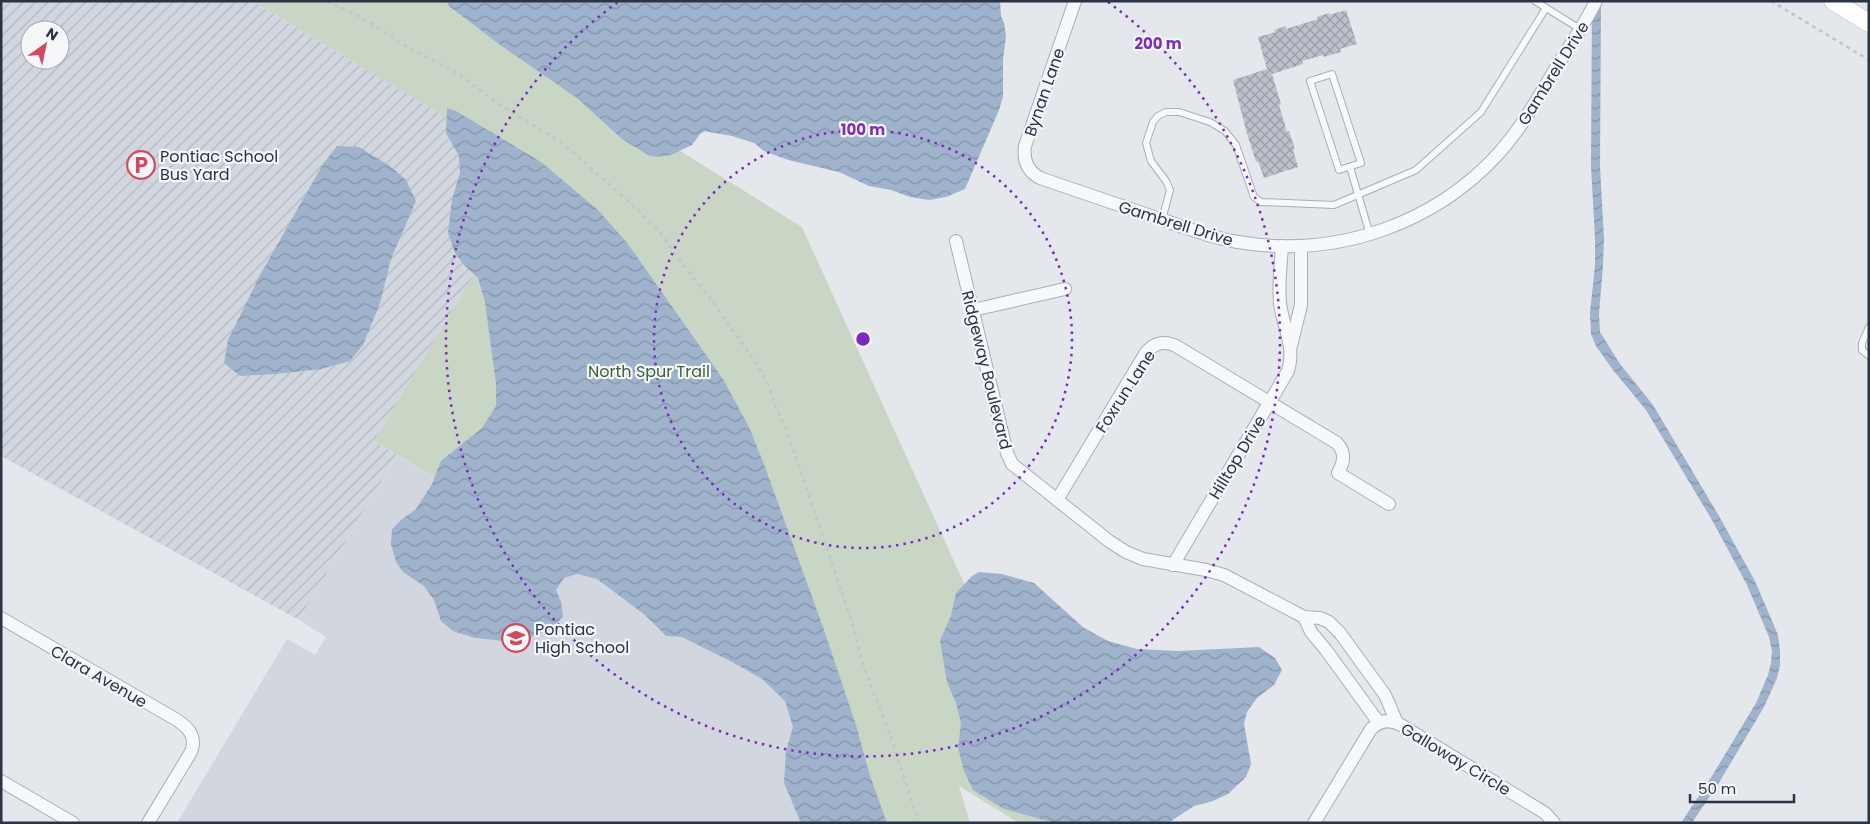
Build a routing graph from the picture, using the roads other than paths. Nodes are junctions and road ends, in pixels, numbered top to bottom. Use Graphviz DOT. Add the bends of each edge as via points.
graph roads {
  1 [pos="1076,1"];
  2 [pos="1535,1"];
  3 [pos="1596,1"];
  4 [pos="1832,1"];
  5 [pos="1546,8"];
  6 [pos="1869,23"];
  7 [pos="1580,29"];
  8 [pos="1350,167"];
  9 [pos="1040,178"];
  10 [pos="1358,195"];
  11 [pos="1162,220"];
  12 [pos="1370,235"];
  13 [pos="956,241"];
  14 [pos="1282,246"];
  15 [pos="1301,246"];
  16 [pos="1065,289"];
  17 [pos="973,310"];
  18 [pos="1869,327"];
  19 [pos="1291,346"];
  20 [pos="1869,356"];
  21 [pos="1270,402"];
  22 [pos="1057,500"];
  23 [pos="1389,504"];
  24 [pos="1173,565"];
  25 [pos="1304,617"];
  26 [pos="1,618"];
  27 [pos="1,628"];
  28 [pos="17,628"];
  29 [pos="1378,723"];
  30 [pos="1396,723"];
  31 [pos="1,781"];
  32 [pos="73,823"];
  33 [pos="148,823"];
  34 [pos="1314,823"];
  35 [pos="1554,823"];
  1 -- 9 [label="street, Bynan Lane" via="1024,148 1027,166"];
  2 -- 5 [label="lane"];
  3 -- 7 [label="street, Gambrell Drive"];
  4 -- 6 [label="main road"];
  5 -- 7 [label="lane"];
  5 -- 10 [label="lane" via="1480,112 1416,170"];
  7 -- 12 [label="street, Gambrell Drive" via="1526,117 1489,164 1468,183 1436,204"];
  8 -- 8 [label="lane" via="1361,163 1332,74 1310,80 1338,170"];
  8 -- 10 [label="lane"];
  9 -- 11 [label="street, Gambrell Drive"];
  10 -- 11 [label="lane" via="1334,205 1261,202 1254,197 1236,145 1225,131 1210,122 1179,112 1166,112 1153,122 1146,143 1151,162 1170,190"];
  10 -- 12 [label="lane"];
  11 -- 14 [label="street, Gambrell Drive" via="1232,241"];
  12 -- 15 [label="street, Gambrell Drive"];
  13 -- 17 [label="street, Ridgeway Boulevard"];
  14 -- 15 [label="street, Gambrell Drive"];
  14 -- 19 [label="street, Hilltop Drive" via="1279,299"];
  15 -- 19 [label="street, Hilltop Drive" via="1301,305"];
  16 -- 17 [label="street"];
  17 -- 22 [label="street, Ridgeway Boulevard" via="1008,457 1015,467"];
  18 -- 20 [label="lane" via="1862,343 1862,350"];
  19 -- 21 [label="street, Hilltop Drive" via="1288,371"];
  21 -- 22 [label="street, Foxrun Lane" via="1172,344 1154,345 1145,354"];
  21 -- 23 [label="street" via="1337,443 1344,454 1338,473"];
  21 -- 24 [label="street, Hilltop Drive"];
  22 -- 24 [label="street, Ridgeway Boulevard" via="1126,552"];
  24 -- 25 [label="street, Ridgeway Boulevard" via="1224,575"];
  25 -- 29 [label="street" via="1310,632"];
  25 -- 30 [label="street, Ridgeway Boulevard" via="1320,618 1336,628 1385,695"];
  26 -- 28 [label="street, Clara Avenue"];
  27 -- 28 [label="street"];
  28 -- 33 [label="street, Clara Avenue" via="190,730 193,737 191,752"];
  29 -- 30 [label="street, Galloway Circle"];
  29 -- 34 [label="street, Galloway Circle" via="1368,733"];
  30 -- 35 [label="street, Galloway Circle" via="1545,814"];
  31 -- 32 [label="street"];
}
